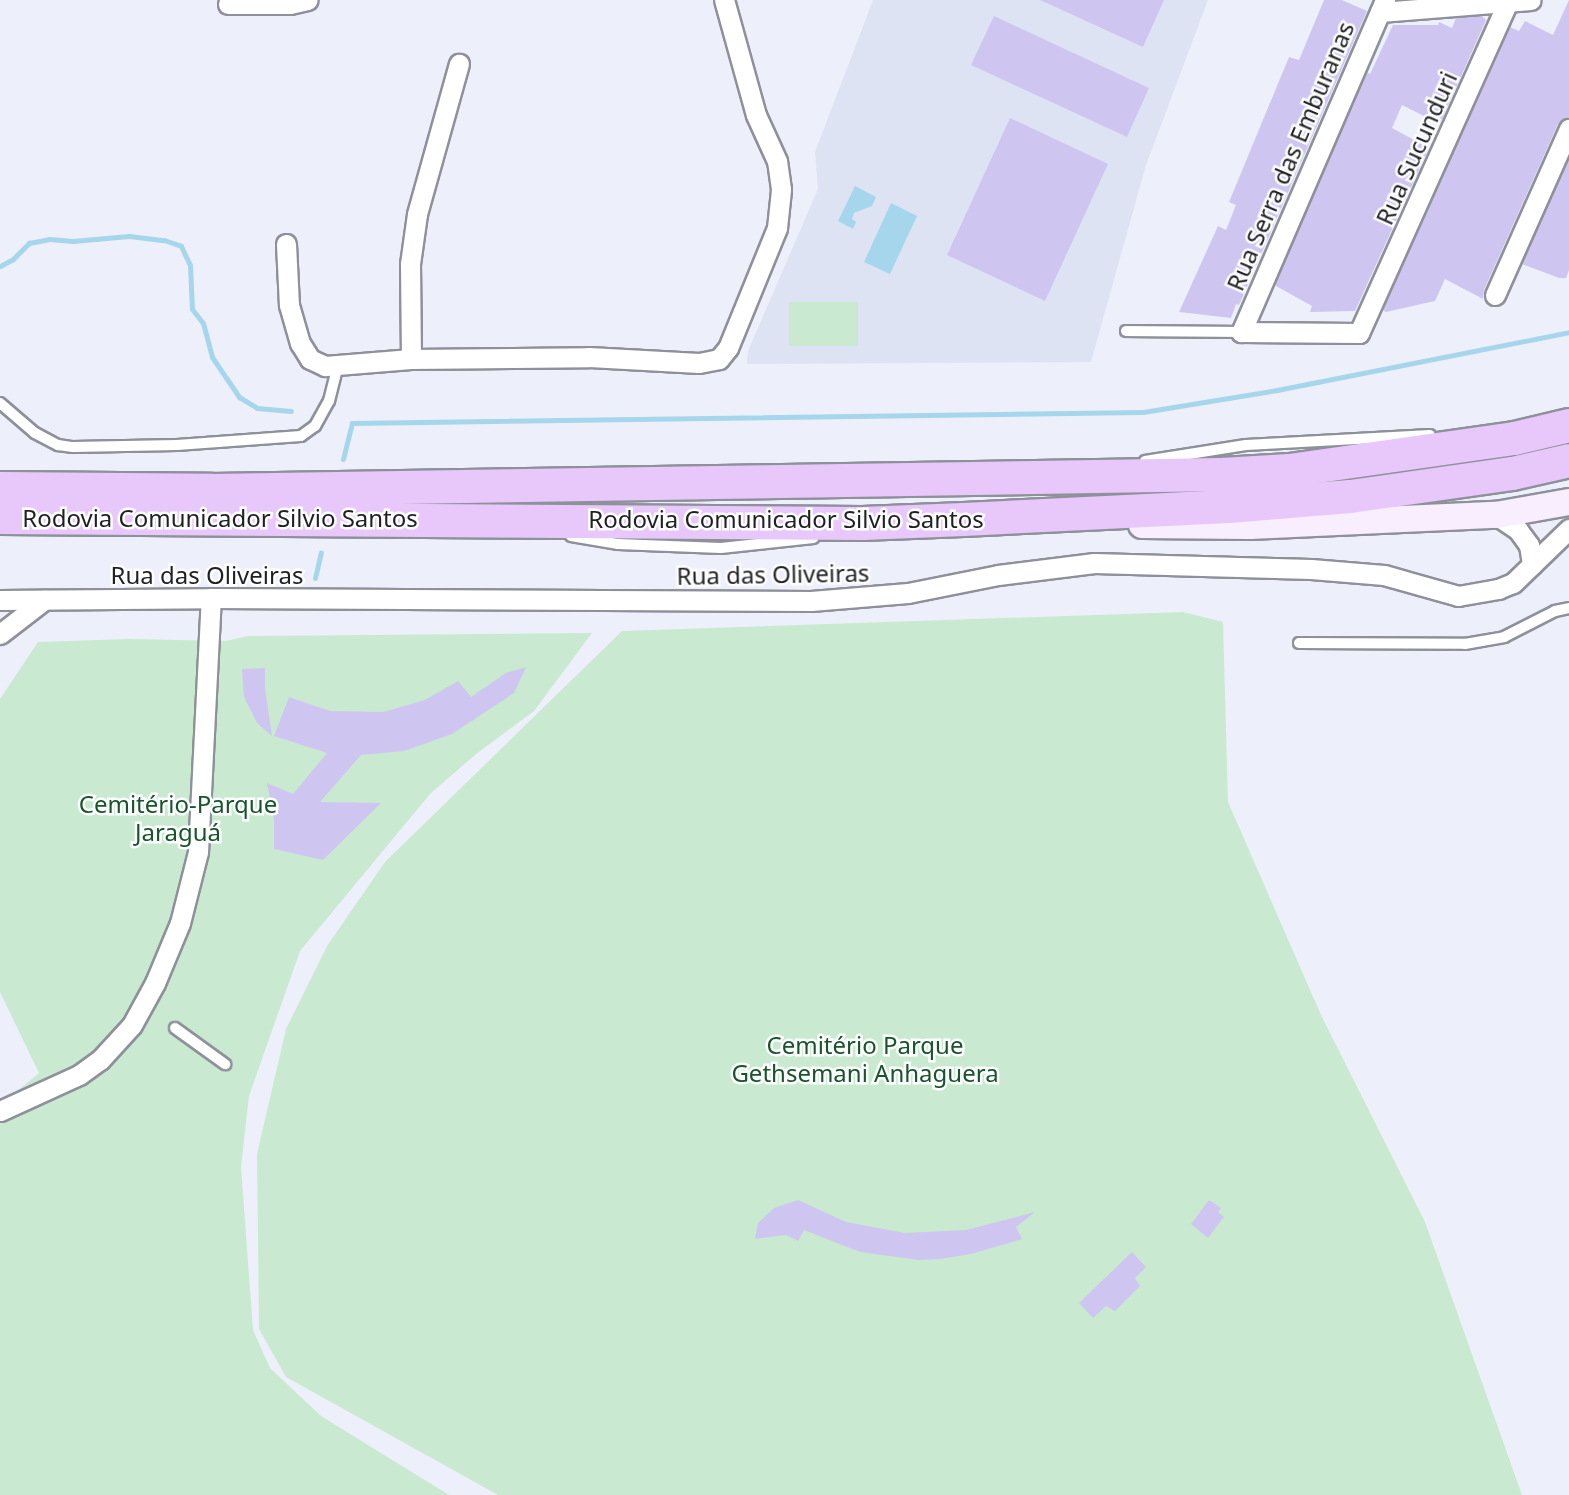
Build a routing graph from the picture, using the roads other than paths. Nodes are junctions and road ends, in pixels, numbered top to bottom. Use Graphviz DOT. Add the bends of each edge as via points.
graph roads {
  1 [pos="307,0"];
  2 [pos="724,0"];
  3 [pos="1531,0"];
  4 [pos="1509,1"];
  5 [pos="228,4"];
  6 [pos="1382,6"];
  7 [pos="459,64"];
  8 [pos="1569,129"];
  9 [pos="286,244"];
  10 [pos="1495,295"];
  11 [pos="1126,331"];
  12 [pos="1241,332"];
  13 [pos="411,359"];
  14 [pos="338,365"];
  15 [pos="0,403"];
  16 [pos="1569,425"];
  17 [pos="1438,435"];
  18 [pos="1450,436"];
  19 [pos="1514,438"];
  20 [pos="1569,460"];
  21 [pos="1137,462"];
  22 [pos="1123,464"];
  23 [pos="1042,478"];
  24 [pos="1569,502"];
  25 [pos="2,511"];
  26 [pos="1496,515"];
  27 [pos="470,518"];
  28 [pos="963,519"];
  29 [pos="862,523"];
  30 [pos="1569,529"];
  31 [pos="551,532"];
  32 [pos="564,535"];
  33 [pos="1532,565"];
  34 [pos="211,598"];
  35 [pos="0,600"];
  36 [pos="44,600"];
  37 [pos="1569,608"];
  38 [pos="0,634"];
  39 [pos="1299,643"];
  40 [pos="175,1028"];
  41 [pos="225,1064"];
  42 [pos="0,1111"];
  1 -- 5 [label="street"];
  2 -- 13 [label="street" via="756,115 777,161 781,189 777,228 728,348 719,359 698,363 589,357"];
  3 -- 4 [label="street"];
  4 -- 6 [label="street"];
  4 -- 12 [label="street, Rua Sucunduri" via="1359,333"];
  6 -- 12 [label="street, Rua Serra das Emburanas"];
  7 -- 13 [label="street" via="417,214 410,264"];
  8 -- 10 [label="street"];
  9 -- 14 [label="street" via="289,304 300,343 310,359 325,366"];
  11 -- 12 [label="lane"];
  13 -- 14 [label="street"];
  14 -- 15 [label="lane" via="329,401 315,426 301,436 73,447 36,433"];
  16 -- 19 [label="highway, Rodovia Comunicador Silvio Santos"];
  17 -- 21 [label="lane" via="1246,445"];
  18 -- 19 [label="lane"];
  19 -- 23 [label="highway, Rodovia Comunicador Silvio Santos" via="1289,470"];
  20 -- 28 [label="highway, Rodovia Comunicador Silvio Santos" via="1512,473 1350,496"];
  22 -- 23 [label="lane"];
  23 -- 25 [label="highway, Rodovia Comunicador Silvio Santos" via="211,491"];
  24 -- 26 [label="main road"];
  25 -- 27 [label="highway, Rodovia Comunicador Silvio Santos"];
  26 -- 28 [label="main road" via="1250,526"];
  26 -- 33 [label="street" via="1529,545"];
  27 -- 29 [label="highway, Rodovia Comunicador Silvio Santos"];
  27 -- 31 [label="lane"];
  28 -- 29 [label="highway, Rodovia Comunicador Silvio Santos"];
  29 -- 32 [label="lane" via="831,536 721,548 618,544"];
  30 -- 33 [label="street, Rua das Oliveiras"];
  33 -- 34 [label="street, Rua das Oliveiras" via="1514,583 1458,596 1384,575 1094,563 908,593 811,601"];
  34 -- 36 [label="street, Rua das Oliveiras"];
  34 -- 42 [label="street" via="198,852 175,935 132,1025 100,1060 79,1075"];
  35 -- 36 [label="street, Rua das Oliveiras"];
  36 -- 38 [label="street"];
  37 -- 39 [label="lane" via="1504,637 1465,644"];
  40 -- 41 [label="lane"];
}
